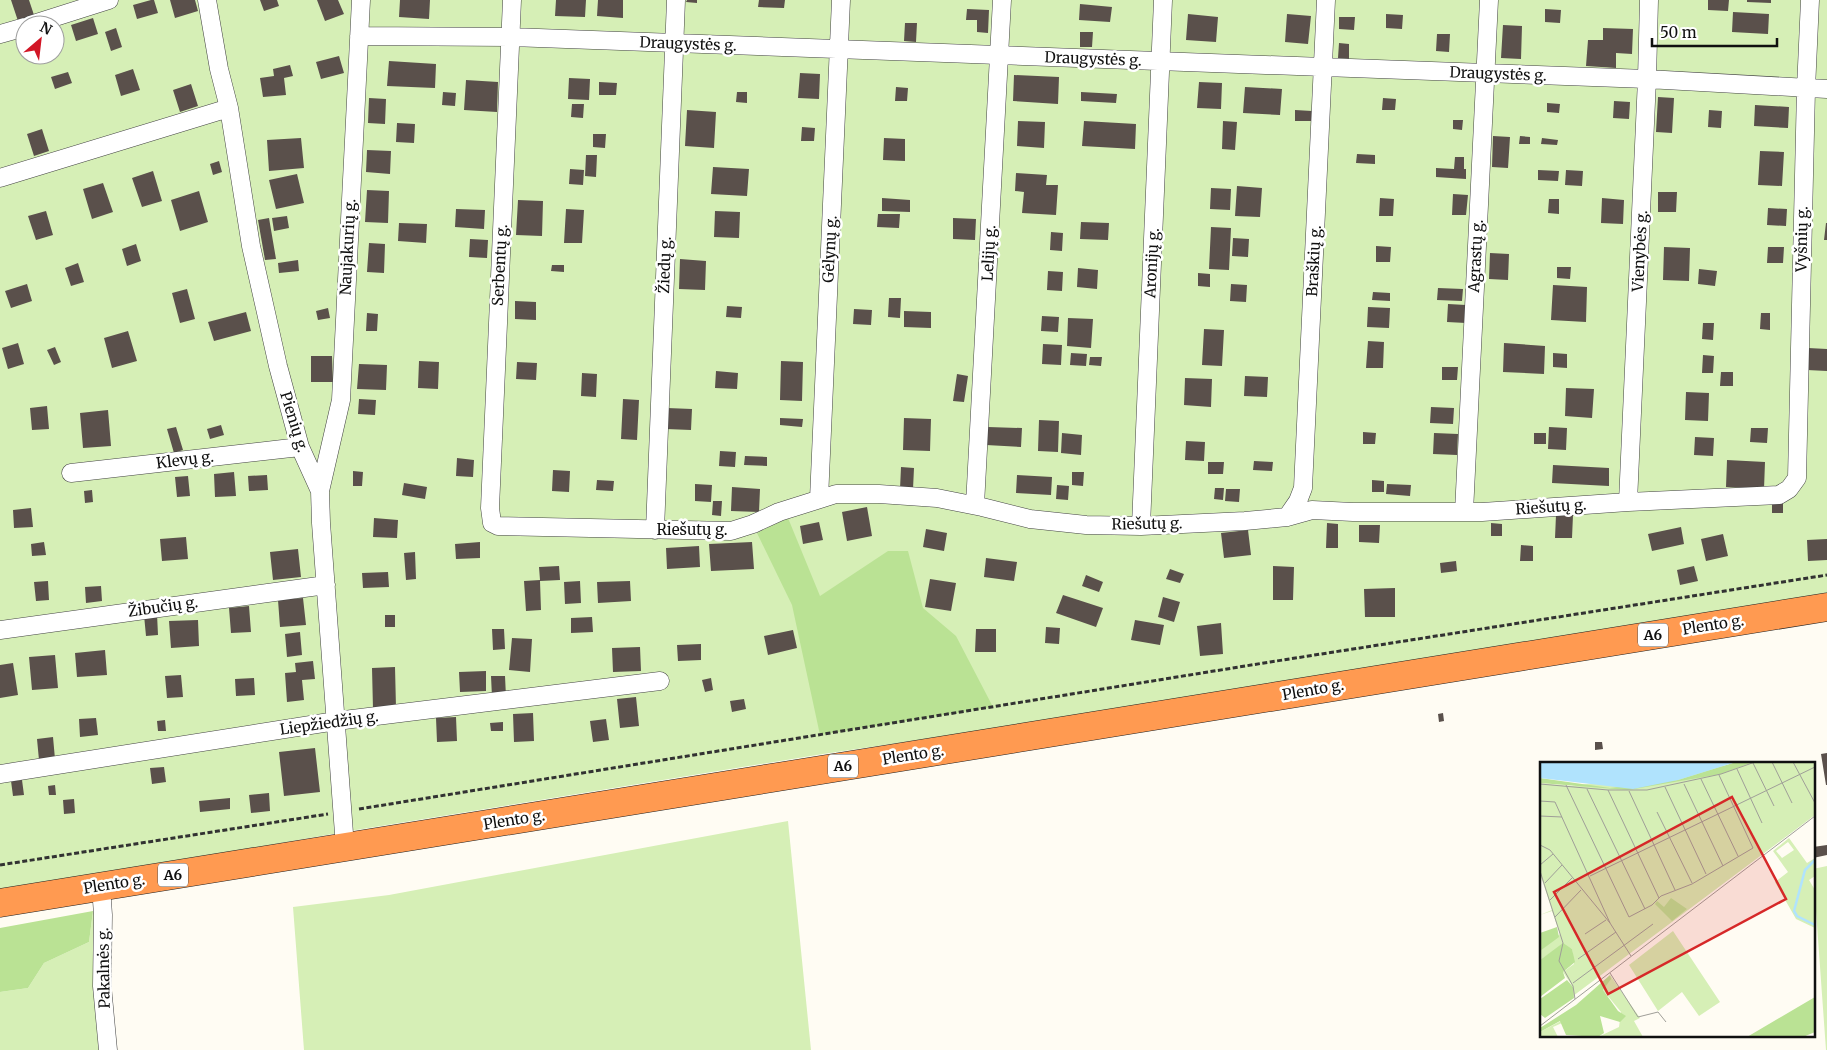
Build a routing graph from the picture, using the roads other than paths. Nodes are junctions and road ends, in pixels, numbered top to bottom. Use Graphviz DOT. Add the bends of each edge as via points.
graph roads {
  1 [pos="109,0"];
  2 [pos="207,0"];
  3 [pos="361,0"];
  4 [pos="512,0"];
  5 [pos="676,0"];
  6 [pos="841,0"];
  7 [pos="1002,0"];
  8 [pos="1163,0"];
  9 [pos="1326,0"];
  10 [pos="1489,0"];
  11 [pos="1649,0"];
  12 [pos="1810,0"];
  13 [pos="62,15"];
  14 [pos="15,30"];
  15 [pos="0,34"];
  16 [pos="359,36"];
  17 [pos="511,37"];
  18 [pos="674,43"];
  19 [pos="839,49"];
  20 [pos="999,55"];
  21 [pos="1162,61"];
  22 [pos="1324,67"];
  23 [pos="1486,73"];
  24 [pos="1647,79"];
  25 [pos="1806,89"];
  26 [pos="1827,89"];
  27 [pos="229,108"];
  28 [pos="0,178"];
  29 [pos="300,447"];
  30 [pos="70,473"];
  31 [pos="1797,478"];
  32 [pos="320,492"];
  33 [pos="819,499"];
  34 [pos="1628,502"];
  35 [pos="975,506"];
  36 [pos="1464,512"];
  37 [pos="1287,517"];
  38 [pos="498,526"];
  39 [pos="1141,526"];
  40 [pos="655,530"];
  41 [pos="326,585"];
  42 [pos="1827,607"];
  43 [pos="0,630"];
  44 [pos="660,681"];
  45 [pos="336,721"];
  46 [pos="0,774"];
  47 [pos="346,847"];
  48 [pos="101,886"];
  49 [pos="0,903"];
  50 [pos="108,1050"];
  1 -- 13 [label="street"];
  2 -- 27 [label="street, Pienių g."];
  3 -- 16 [label="street, Naujakurių g."];
  4 -- 17 [label="street, Serbentų g."];
  5 -- 18 [label="street, Žiedų g."];
  6 -- 19 [label="street, Gėlynų g."];
  7 -- 20 [label="street, Lelijų g."];
  8 -- 21 [label="street, Aronijų g."];
  9 -- 22 [label="street, Braškių g."];
  10 -- 23 [label="street, Agrastų g."];
  11 -- 24 [label="street, Vienybės g."];
  12 -- 25 [label="street, Vyšnių g."];
  14 -- 15 [label="street"];
  16 -- 17 [label="street, Draugystės g."];
  16 -- 32 [label="street, Naujakurių g." via="341,400"];
  17 -- 18 [label="street, Draugystės g."];
  17 -- 38 [label="street, Serbentų g." via="490,508 492,523"];
  18 -- 19 [label="street, Draugystės g."];
  18 -- 40 [label="street, Žiedų g."];
  19 -- 20 [label="street, Draugystės g."];
  19 -- 33 [label="street, Gėlynų g."];
  20 -- 21 [label="street, Draugystės g."];
  20 -- 35 [label="street, Lelijų g."];
  21 -- 22 [label="street, Draugystės g."];
  21 -- 39 [label="street, Aronijų g."];
  22 -- 23 [label="street, Draugystės g."];
  22 -- 37 [label="street, Braškių g." via="1303,488"];
  23 -- 24 [label="street, Draugystės g."];
  23 -- 36 [label="street, Agrastų g."];
  24 -- 25 [label="street, Draugystės g."];
  24 -- 34 [label="street, Vienybės g."];
  25 -- 26 [label="street, Draugystės g."];
  25 -- 31 [label="street, Vyšnių g."];
  27 -- 28 [label="street"];
  27 -- 29 [label="street, Pienių g." via="251,246"];
  29 -- 30 [label="street, Klevų g."];
  29 -- 32 [label="street, Pienių g."];
  31 -- 34 [label="street, Riešutų g." via="1789,489 1779,495"];
  32 -- 41 [label="street, Pienių g."];
  33 -- 35 [label="street, Riešutų g." via="836,494 879,494 936,498"];
  33 -- 40 [label="street, Riešutų g." via="731,531"];
  34 -- 36 [label="street, Riešutų g."];
  35 -- 39 [label="street, Riešutų g." via="1030,519"];
  36 -- 37 [label="street, Riešutų g." via="1312,510"];
  37 -- 39 [label="street, Riešutų g."];
  38 -- 40 [label="street, Riešutų g."];
  41 -- 43 [label="street, Žibučių g."];
  41 -- 45 [label="street, Pienių g."];
  42 -- 47 [label="highway, Plento g. / A6"];
  44 -- 45 [label="street, Liepžiedžių g."];
  45 -- 46 [label="street, Liepžiedžių g."];
  45 -- 47 [label="street, Pienių g."];
  47 -- 48 [label="highway, Plento g. / A6"];
  48 -- 49 [label="highway, Plento g. / A6"];
  48 -- 50 [label="street, Pakalnės g." via="102,986"];
}
